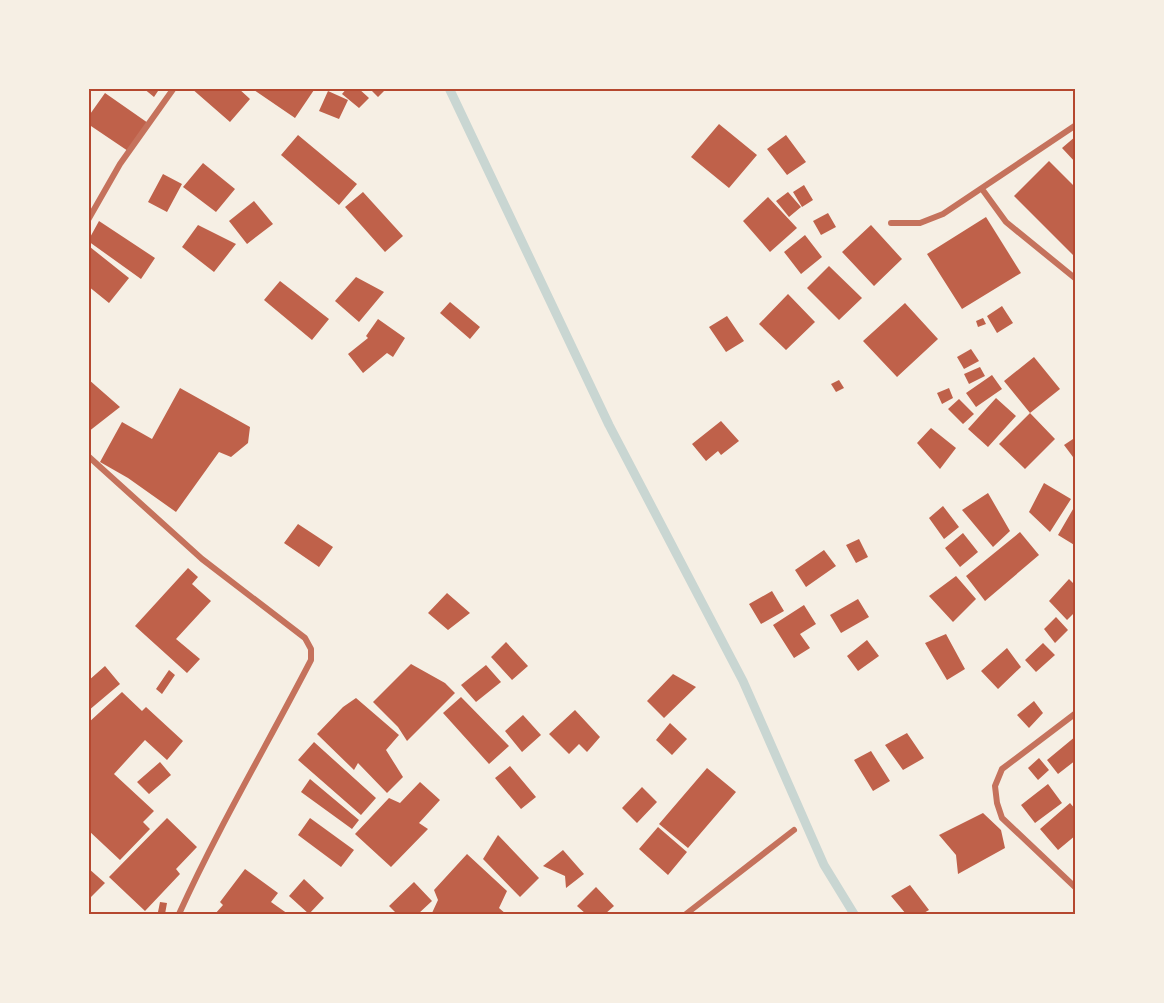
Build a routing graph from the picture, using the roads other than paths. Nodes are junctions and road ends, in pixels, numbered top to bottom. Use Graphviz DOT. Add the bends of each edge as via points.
graph roads {
  1 [pos="174,88"];
  2 [pos="1076,125"];
  3 [pos="982,189"];
  4 [pos="88,220"];
  5 [pos="891,223"];
  6 [pos="1076,279"];
  7 [pos="88,456"];
  8 [pos="1076,713"];
  9 [pos="794,830"];
  10 [pos="1076,888"];
  11 [pos="179,915"];
  12 [pos="686,915"];
  1 -- 4 [label="street" via="120,164"];
  2 -- 3 [label="street"];
  3 -- 5 [label="street" via="943,214 920,223"];
  3 -- 6 [label="street" via="1006,222"];
  7 -- 11 [label="street" via="202,559 304,638 311,649 311,660 204,860"];
  8 -- 10 [label="street" via="1002,769 995,786 1002,818"];
  9 -- 12 [label="street"];
}
